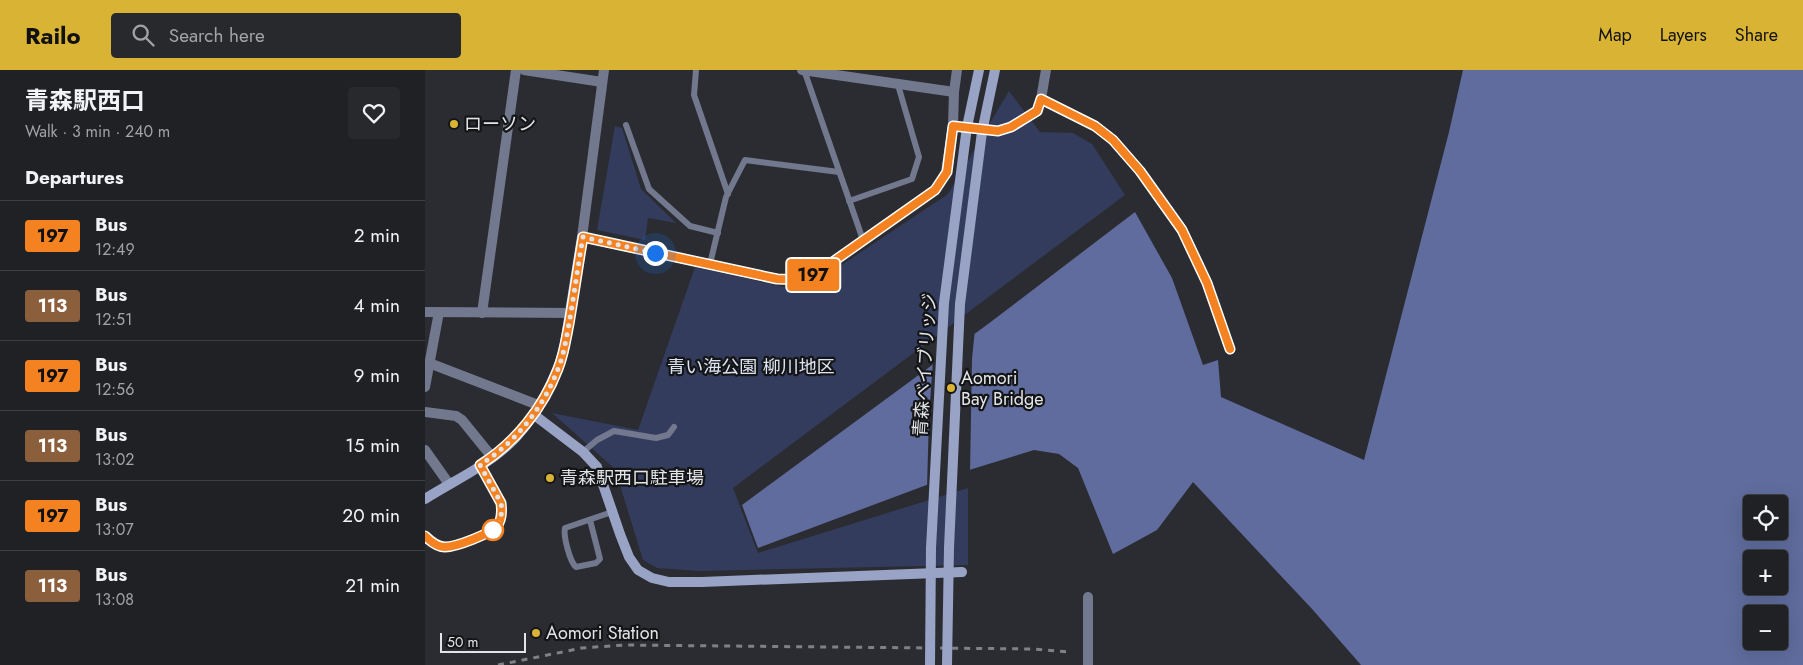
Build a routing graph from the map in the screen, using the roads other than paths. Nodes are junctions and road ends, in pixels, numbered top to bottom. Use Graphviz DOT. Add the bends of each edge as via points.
graph roads {
  1 [pos="516,70"];
  2 [pos="524,70"];
  3 [pos="604,70"];
  4 [pos="696,70"];
  5 [pos="803,70"];
  6 [pos="957,70"];
  7 [pos="979,70"];
  8 [pos="995,70"];
  9 [pos="1046,70"];
  10 [pos="602,82"];
  11 [pos="898,85"];
  12 [pos="954,92"];
  13 [pos="1041,99"];
  14 [pos="627,125"];
  15 [pos="953,126"];
  16 [pos="839,172"];
  17 [pos="728,194"];
  18 [pos="849,201"];
  19 [pos="718,233"];
  20 [pos="583,237"];
  21 [pos="863,240"];
  22 [pos="710,264"];
  23 [pos="425,312"];
  24 [pos="439,312"];
  25 [pos="482,313"];
  26 [pos="571,313"];
  27 [pos="1230,349"];
  28 [pos="429,363"];
  29 [pos="425,387"];
  30 [pos="536,409"];
  31 [pos="425,412"];
  32 [pos="674,427"];
  33 [pos="425,450"];
  34 [pos="583,452"];
  35 [pos="492,457"];
  36 [pos="480,465"];
  37 [pos="449,484"];
  38 [pos="425,499"];
  39 [pos="612,512"];
  40 [pos="590,520"];
  41 [pos="425,536"];
  42 [pos="962,572"];
  43 [pos="1089,597"];
  44 [pos="930,665"];
  45 [pos="947,665"];
  46 [pos="1088,665"];
  1 -- 25 [label="street"];
  2 -- 10 [label="street"];
  3 -- 10 [label="street"];
  4 -- 17 [label="lane" via="695,95"];
  5 -- 11 [label="street"];
  5 -- 16 [label="lane"];
  6 -- 12 [label="street"];
  7 -- 44 [label="street, 青森ベイブリッジ, bridge" via="967,127 944,303 931,548"];
  8 -- 45 [label="street, 青森ベイブリッジ, bridge" via="983,132 960,304"];
  9 -- 13 [label="street"];
  10 -- 20 [label="street"];
  11 -- 12 [label="street"];
  11 -- 18 [label="lane" via="919,157 911,179"];
  12 -- 15 [label="street"];
  13 -- 15 [label="street" via="1037,111 998,131"];
  13 -- 27 [label="street" via="1095,126 1113,140 1140,171 1182,230 1207,283"];
  14 -- 19 [label="lane" via="649,189 690,226"];
  15 -- 21 [label="street" via="947,172 935,190"];
  16 -- 17 [label="lane" via="745,160"];
  16 -- 18 [label="lane"];
  17 -- 19 [label="lane"];
  18 -- 21 [label="lane"];
  19 -- 22 [label="lane"];
  20 -- 22 [label="street"];
  20 -- 26 [label="street"];
  21 -- 22 [label="street" via="807,280 777,279"];
  23 -- 24 [label="street"];
  24 -- 25 [label="street"];
  24 -- 28 [label="street"];
  25 -- 26 [label="street"];
  26 -- 30 [label="street" via="559,368"];
  28 -- 29 [label="street"];
  28 -- 30 [label="street"];
  30 -- 34 [label="street"];
  30 -- 35 [label="street" via="516,437"];
  31 -- 35 [label="street" via="456,416 462,420"];
  32 -- 34 [label="lane" via="668,435 656,438 614,431"];
  33 -- 37 [label="street"];
  34 -- 39 [label="street" via="597,467"];
  35 -- 36 [label="street"];
  36 -- 37 [label="street"];
  36 -- 41 [label="lane" via="501,503 497,526 451,547 435,545"];
  37 -- 38 [label="street"];
  39 -- 40 [label="lane"];
  39 -- 42 [label="street" via="638,570 669,582"];
  40 -- 40 [label="lane" via="600,559 596,563 576,567 564,530 570,525"];
  43 -- 46 [label="street"];
}
